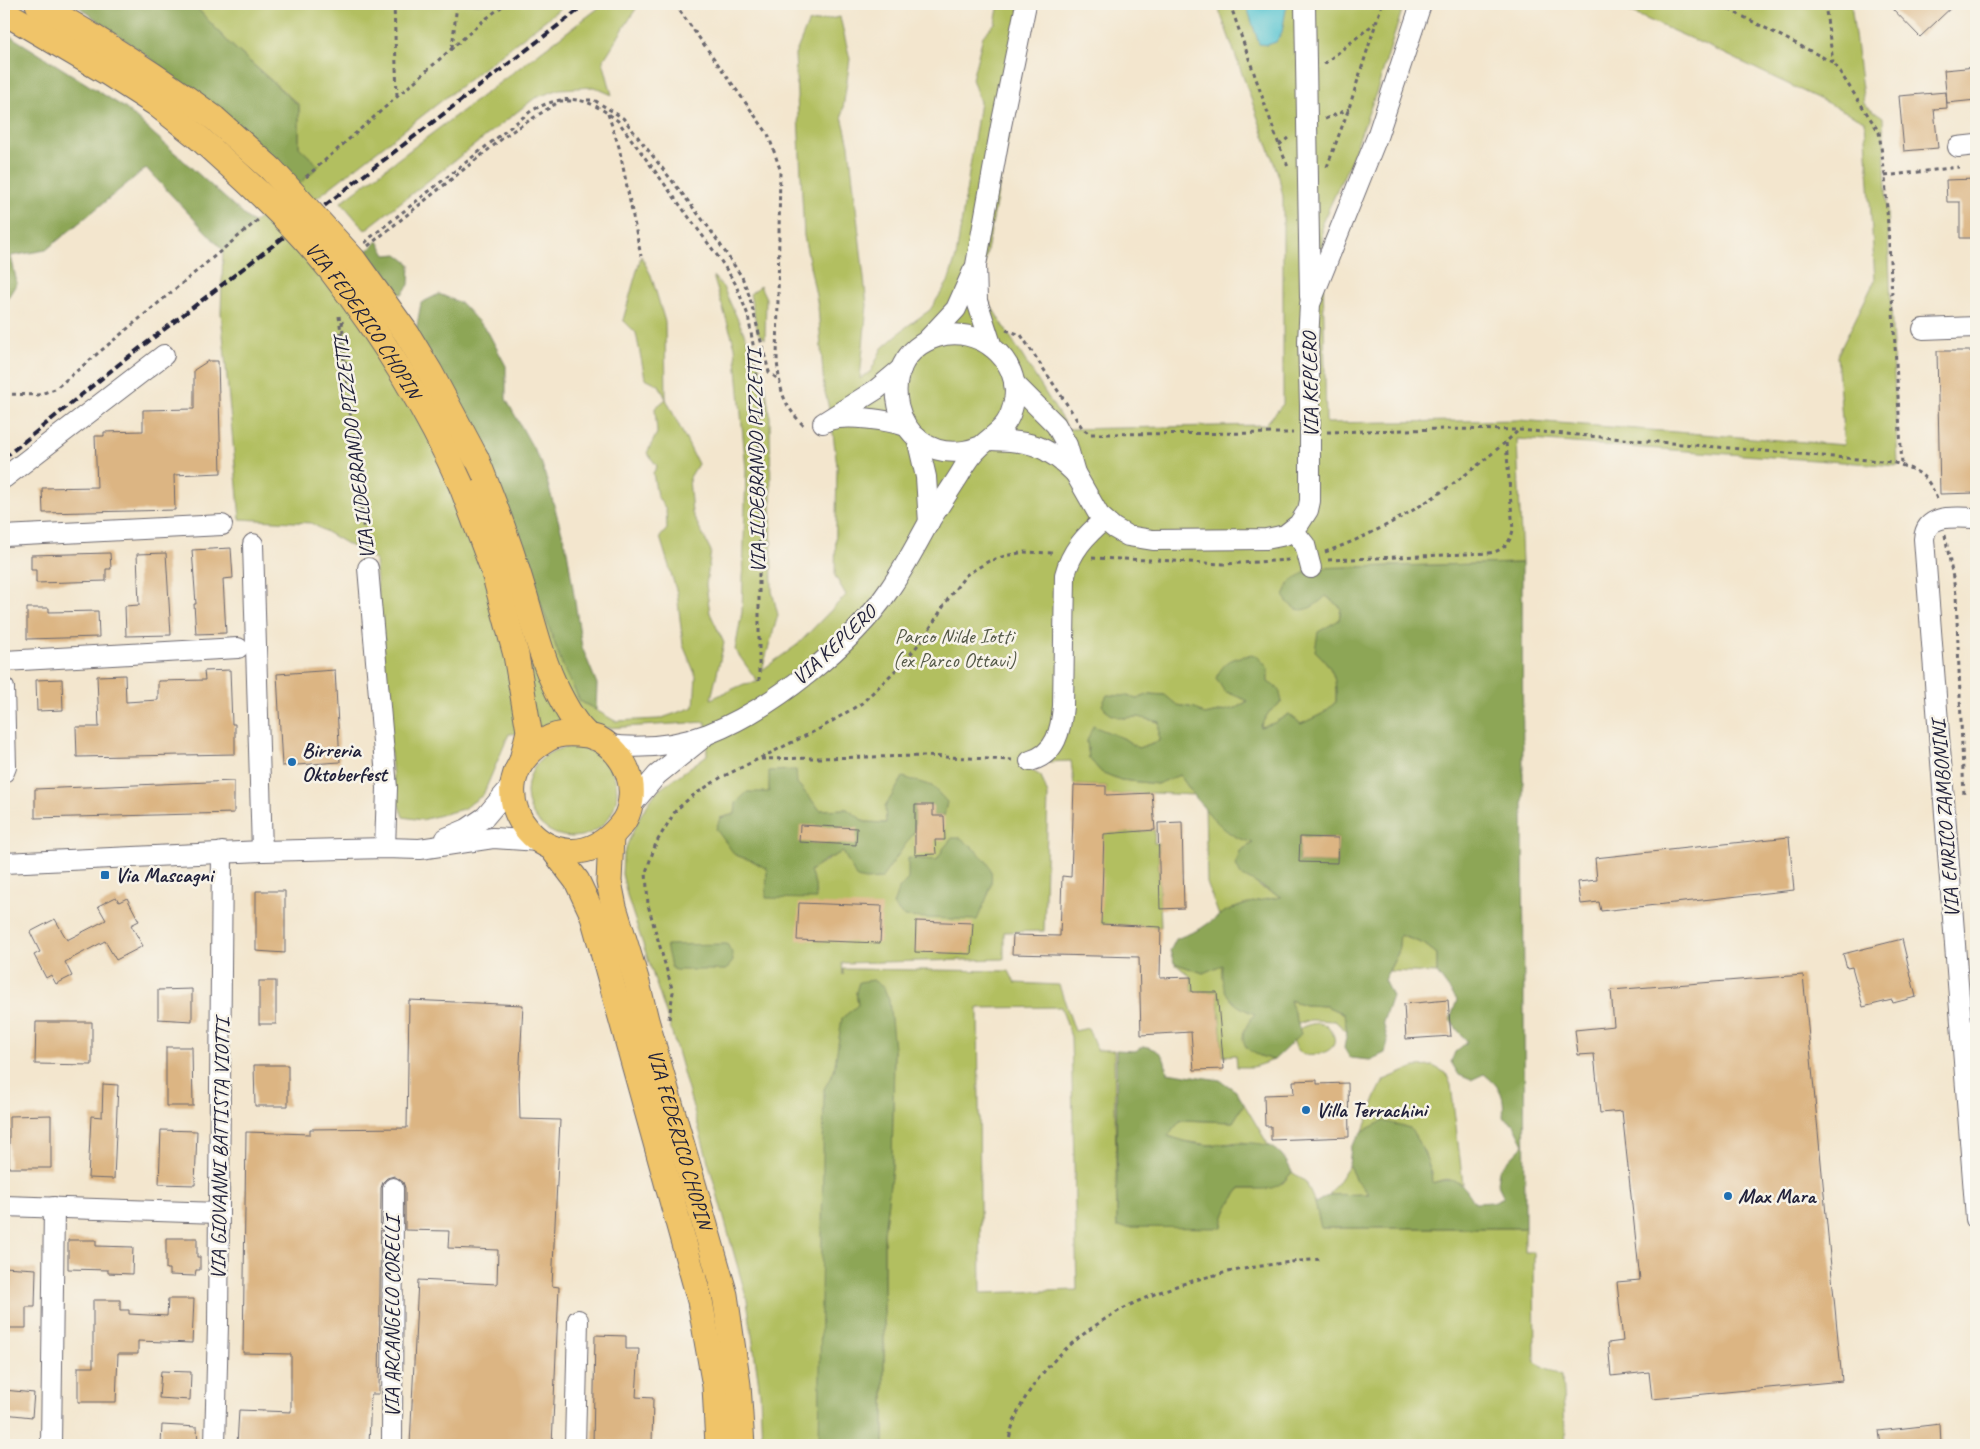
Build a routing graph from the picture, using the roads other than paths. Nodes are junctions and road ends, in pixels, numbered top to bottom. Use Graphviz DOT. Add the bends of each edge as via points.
graph roads {
  1 [pos="38,4"];
  2 [pos="1026,4"];
  3 [pos="1305,4"];
  4 [pos="1421,4"];
  5 [pos="4,12"];
  6 [pos="976,265"];
  7 [pos="1310,304"];
  8 [pos="1976,327"];
  9 [pos="1923,329"];
  10 [pos="924,343"];
  11 [pos="992,347"];
  12 [pos="164,355"];
  13 [pos="901,369"];
  14 [pos="1014,383"];
  15 [pos="912,432"];
  16 [pos="986,443"];
  17 [pos="1075,473"];
  18 [pos="4,478"];
  19 [pos="1976,518"];
  20 [pos="1104,520"];
  21 [pos="929,523"];
  22 [pos="222,526"];
  23 [pos="1293,530"];
  24 [pos="4,536"];
  25 [pos="253,544"];
  26 [pos="1311,562"];
  27 [pos="369,569"];
  28 [pos="238,648"];
  29 [pos="4,661"];
  30 [pos="4,688"];
  31 [pos="708,734"];
  32 [pos="586,735"];
  33 [pos="608,745"];
  34 [pos="522,760"];
  35 [pos="1030,761"];
  36 [pos="4,772"];
  37 [pos="513,784"];
  38 [pos="630,808"];
  39 [pos="611,837"];
  40 [pos="545,845"];
  41 [pos="385,848"];
  42 [pos="420,849"];
  43 [pos="262,851"];
  44 [pos="222,852"];
  45 [pos="4,863"];
  46 [pos="393,1188"];
  47 [pos="4,1206"];
  48 [pos="54,1207"];
  49 [pos="219,1213"];
  50 [pos="1976,1219"];
  51 [pos="578,1320"];
  52 [pos="51,1445"];
  53 [pos="215,1445"];
  54 [pos="392,1445"];
  55 [pos="575,1445"];
  56 [pos="718,1445"];
  57 [pos="742,1445"];
  1 -- 32 [label="main road, VIA FEDERICO CHOPIN, bridge" via="154,74 214,118 271,169 358,266 412,342 476,458 509,545 552,680"];
  2 -- 6 [label="street"];
  3 -- 7 [label="street"];
  4 -- 7 [label="street, VIA KEPLERO" via="1377,137"];
  5 -- 34 [label="main road, VIA FEDERICO CHOPIN, bridge" via="155,103 198,137 297,232 335,276 398,366 432,424 462,487 493,569 516,655 529,731"];
  6 -- 10 [label="street" via="956,309"];
  6 -- 11 [label="street" via="977,301"];
  7 -- 23 [label="street, VIA KEPLERO" via="1299,436 1308,510"];
  8 -- 9 [label="street"];
  10 -- 11 [label="street" via="959,334"];
  10 -- 13 [label="street"];
  11 -- 14 [label="street" via="1010,369"];
  12 -- 18 [label="street"];
  13 -- 15 [label="street" via="896,392 900,416"];
  13 -- 15 [label="street" via="877,389 823,423 848,417 895,422"];
  14 -- 16 [label="street" via="1010,415 1002,429"];
  14 -- 17 [label="street" via="1056,425 1068,445"];
  15 -- 16 [label="street" via="932,447 948,452 965,451"];
  15 -- 21 [label="street" via="926,477"];
  16 -- 17 [label="street" via="1036,445 1056,456"];
  16 -- 21 [label="street, VIA KEPLERO" via="962,471"];
  17 -- 20 [label="street"];
  19 -- 50 [label="street, VIA ENRICO ZAMBONINI" via="1941,518 1930,523 1924,539"];
  20 -- 23 [label="street" via="1128,536 1153,540 1266,539"];
  20 -- 35 [label="street" via="1072,555 1066,575 1060,726 1051,750"];
  21 -- 31 [label="street, VIA KEPLERO" via="889,591 853,632 776,697"];
  22 -- 24 [label="street"];
  23 -- 26 [label="street" via="1305,545"];
  25 -- 43 [label="street"];
  27 -- 41 [label="street, VIA ILDEBRANDO PIZZETTI" via="387,788"];
  28 -- 29 [label="street"];
  30 -- 36 [label="street"];
  31 -- 33 [label="street" via="647,747"];
  31 -- 38 [label="street" via="657,774"];
  32 -- 33 [label="main road, VIA FEDERICO CHOPIN"];
  32 -- 34 [label="main road, VIA FEDERICO CHOPIN" via="568,733 550,737"];
  33 -- 38 [label="main road, VIA FEDERICO CHOPIN" via="629,773"];
  34 -- 37 [label="main road, VIA FEDERICO CHOPIN"];
  37 -- 40 [label="main road, VIA FEDERICO CHOPIN" via="518,816 526,830"];
  37 -- 42 [label="street" via="485,817 467,829"];
  38 -- 39 [label="main road, VIA FEDERICO CHOPIN"];
  39 -- 40 [label="main road, VIA FEDERICO CHOPIN" via="583,851"];
  39 -- 57 [label="main road, VIA FEDERICO CHOPIN" via="609,882 614,907 724,1294 738,1385"];
  40 -- 42 [label="street" via="493,838"];
  40 -- 56 [label="main road, VIA FEDERICO CHOPIN" via="577,881 592,913 698,1292 715,1386"];
  41 -- 42 [label="street"];
  41 -- 43 [label="street"];
  43 -- 44 [label="street"];
  44 -- 45 [label="street"];
  44 -- 49 [label="street, VIA GIOVANNI BATTISTA VIOTTI"];
  46 -- 54 [label="street, VIA ARCANGELO CORELLI"];
  47 -- 48 [label="street"];
  48 -- 49 [label="street"];
  48 -- 52 [label="street"];
  49 -- 53 [label="street, VIA GIOVANNI BATTISTA VIOTTI"];
  51 -- 55 [label="street"];
}
